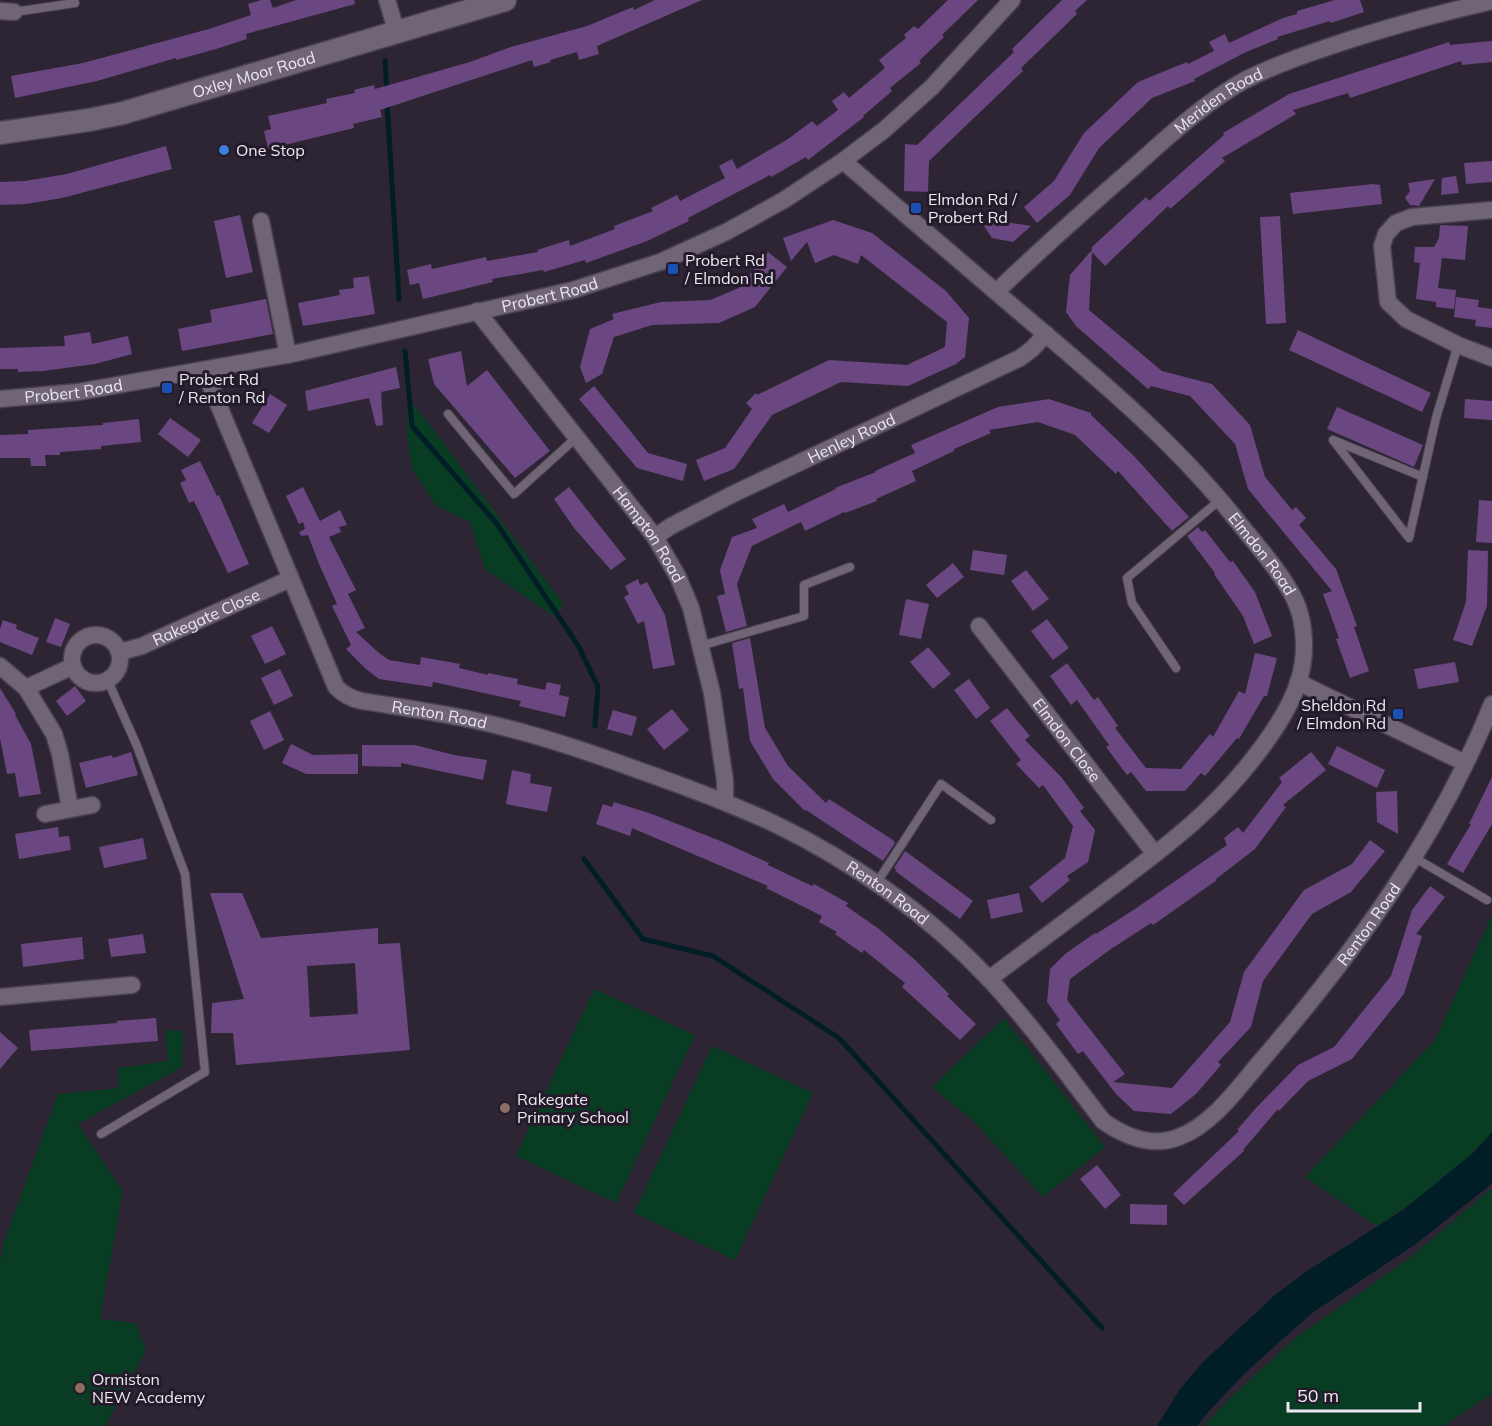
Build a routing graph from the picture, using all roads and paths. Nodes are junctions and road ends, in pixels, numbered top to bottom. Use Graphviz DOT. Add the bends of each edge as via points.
graph roads {
  1 [pos="387,0"];
  2 [pos="505,0"];
  3 [pos="1012,0"];
  4 [pos="1492,1"];
  5 [pos="75,3"];
  6 [pos="7,12"];
  7 [pos="397,33"];
  8 [pos="0,133"];
  9 [pos="843,161"];
  10 [pos="1492,210"];
  11 [pos="261,221"];
  12 [pos="996,292"];
  13 [pos="477,311"];
  14 [pos="1046,334"];
  15 [pos="1458,345"];
  16 [pos="288,355"];
  17 [pos="1492,358"];
  18 [pos="204,370"];
  19 [pos="0,399"];
  20 [pos="448,414"];
  21 [pos="577,437"];
  22 [pos="1423,477"];
  23 [pos="1221,499"];
  24 [pos="655,537"];
  25 [pos="850,567"];
  26 [pos="290,579"];
  27 [pos="979,626"];
  28 [pos="700,646"];
  29 [pos="120,652"];
  30 [pos="0,666"];
  31 [pos="73,666"];
  32 [pos="1176,668"];
  33 [pos="108,681"];
  34 [pos="1298,682"];
  35 [pos="26,688"];
  36 [pos="1492,704"];
  37 [pos="1465,763"];
  38 [pos="725,802"];
  39 [pos="92,805"];
  40 [pos="70,808"];
  41 [pos="45,814"];
  42 [pos="991,820"];
  43 [pos="1155,854"];
  44 [pos="1414,858"];
  45 [pos="876,884"];
  46 [pos="1486,900"];
  47 [pos="989,979"];
  48 [pos="132,985"];
  49 [pos="0,997"];
  50 [pos="101,1134"];
  1 -- 7 [label="street"];
  2 -- 7 [label="street, Oxley Moor Road"];
  3 -- 9 [label="street, Probert Road" via="932,87"];
  4 -- 12 [label="street, Meriden Road" via="1339,43 1245,81 1185,121"];
  5 -- 6 [label="lane"];
  7 -- 8 [label="street, Oxley Moor Road" via="123,113"];
  9 -- 12 [label="street, Elmdon Road"];
  9 -- 13 [label="street, Probert Road" via="765,211 660,262 573,290"];
  10 -- 15 [label="street" via="1412,217 1396,223 1382,246 1388,302 1406,319"];
  11 -- 16 [label="street"];
  12 -- 14 [label="street, Elmdon Road"];
  13 -- 16 [label="street, Probert Road"];
  13 -- 21 [label="street, Hampton Road"];
  14 -- 23 [label="street, Elmdon Road" via="1170,444"];
  14 -- 24 [label="street, Henley Road" via="1020,358 730,495"];
  15 -- 17 [label="street"];
  15 -- 22 [label="lane"];
  16 -- 18 [label="street, Probert Road"];
  18 -- 19 [label="street, Probert Road" via="78,392"];
  18 -- 26 [label="street, Renton Road"];
  20 -- 21 [label="lane" via="514,494"];
  21 -- 24 [label="street, Hampton Road"];
  22 -- 22 [label="lane" via="1409,538 1333,440 1413,473"];
  23 -- 32 [label="lane" via="1126,578 1132,603"];
  23 -- 34 [label="street, Elmdon Road" via="1277,570 1295,600 1304,642"];
  24 -- 28 [label="street, Hampton Road" via="691,608"];
  25 -- 28 [label="lane" via="804,585 804,616"];
  26 -- 29 [label="street, Rakegate Close" via="142,646"];
  26 -- 38 [label="street, Renton Road" via="336,687 351,699 473,720 528,734"];
  27 -- 43 [label="street, Elmdon Close"];
  28 -- 38 [label="street, Hampton Road" via="712,693"];
  29 -- 31 [label="street" via="111,640 89,636 73,651"];
  29 -- 33 [label="street" via="119,668"];
  30 -- 35 [label="street"];
  31 -- 33 [label="street" via="87,682"];
  31 -- 35 [label="street"];
  33 -- 50 [label="lane" via="185,874 205,1072"];
  34 -- 37 [label="street"];
  34 -- 43 [label="street, Elmdon Road" via="1274,730 1232,785 1185,832"];
  35 -- 40 [label="street" via="54,734"];
  36 -- 37 [label="street, Renton Road"];
  37 -- 44 [label="street, Renton Road"];
  38 -- 45 [label="street, Renton Road" via="775,824"];
  39 -- 40 [label="street"];
  40 -- 41 [label="street"];
  42 -- 45 [label="lane" via="941,784"];
  43 -- 47 [label="street, Elmdon Road"];
  44 -- 46 [label="lane"];
  44 -- 47 [label="street, Renton Road" via="1368,926 1291,1026 1224,1103 1178,1138 1138,1139 1119,1133 1103,1121"];
  45 -- 47 [label="street, Renton Road" via="916,913"];
  48 -- 49 [label="street"];
}
